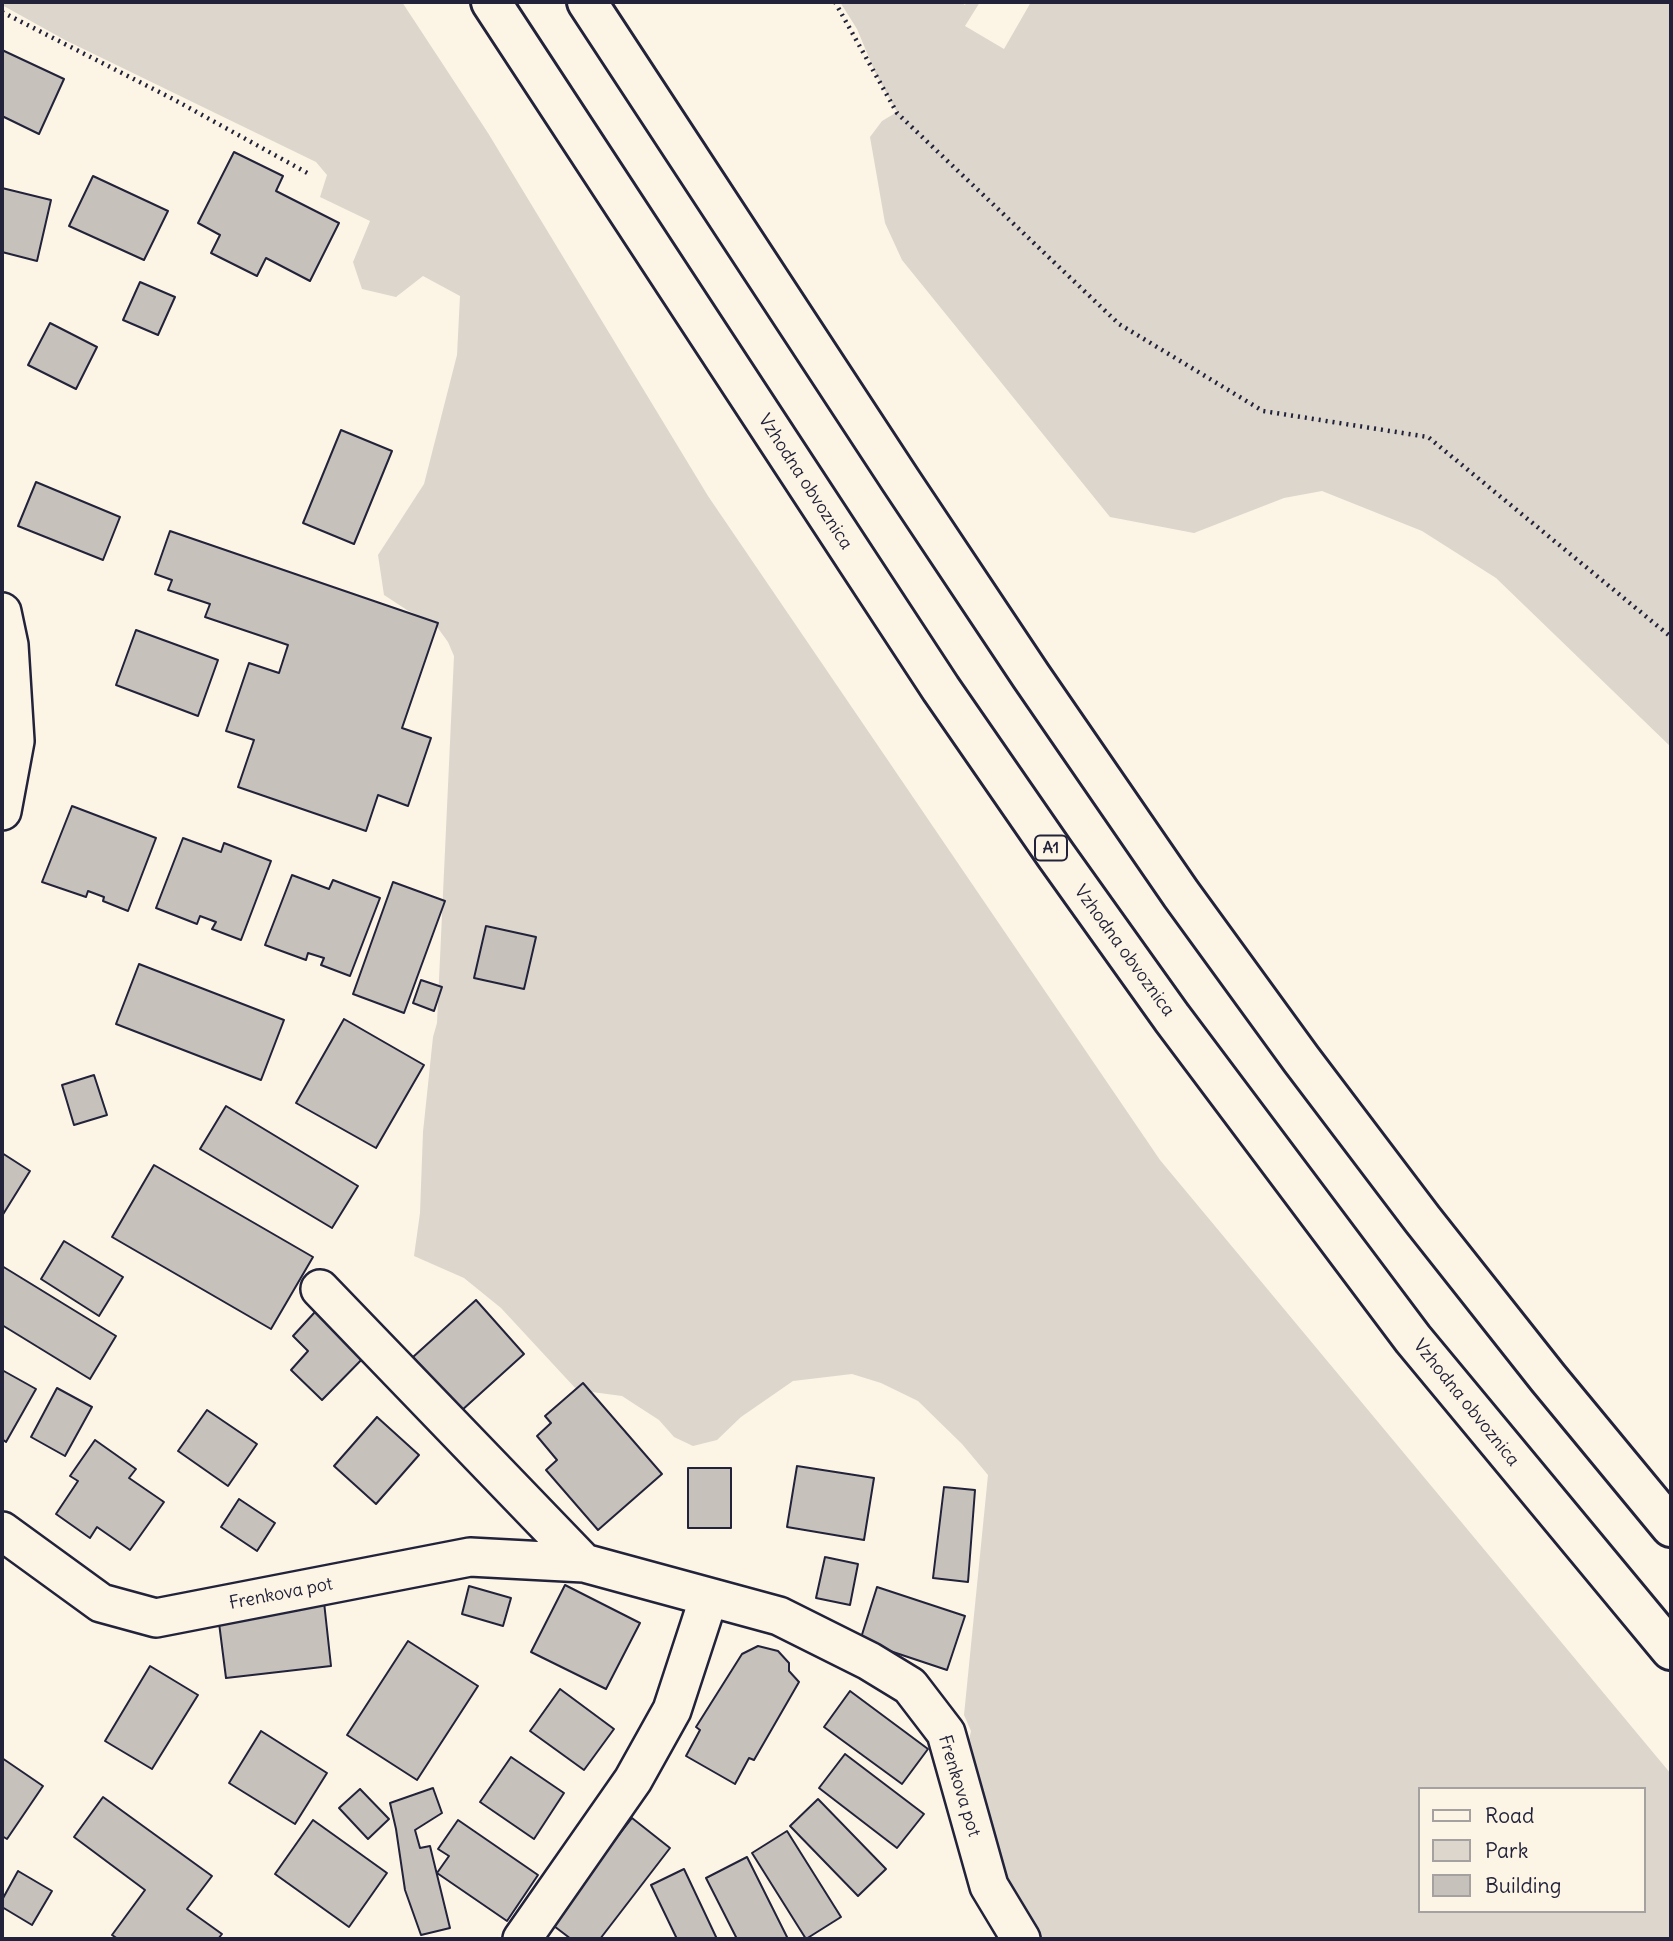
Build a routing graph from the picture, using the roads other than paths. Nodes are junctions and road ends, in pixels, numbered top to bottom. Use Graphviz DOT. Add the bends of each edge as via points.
graph roads {
  1 [pos="491,2"];
  2 [pos="587,2"];
  3 [pos="2,612"];
  4 [pos="2,811"];
  5 [pos="320,1289"];
  6 [pos="1671,1527"];
  7 [pos="2,1531"];
  8 [pos="584,1563"];
  9 [pos="709,1597"];
  10 [pos="1671,1650"];
  11 [pos="522,1939"];
  12 [pos="1021,1939"];
  1 -- 10 [label="highway, Vzhodna obvoznica / A1" via="941,689 1125,952 1413,1339"];
  2 -- 6 [label="highway" via="939,538 1181,894 1423,1220"];
  3 -- 4 [label="street" via="9,645 15,741"];
  5 -- 8 [label="street"];
  7 -- 8 [label="street, Frenkova pot" via="101,1603 156,1618 470,1557"];
  8 -- 9 [label="street, Frenkova pot"];
  9 -- 11 [label="street" via="672,1710 633,1780"];
  9 -- 12 [label="street, Frenkova pot" via="779,1616 910,1686 946,1733 989,1886"];
}
